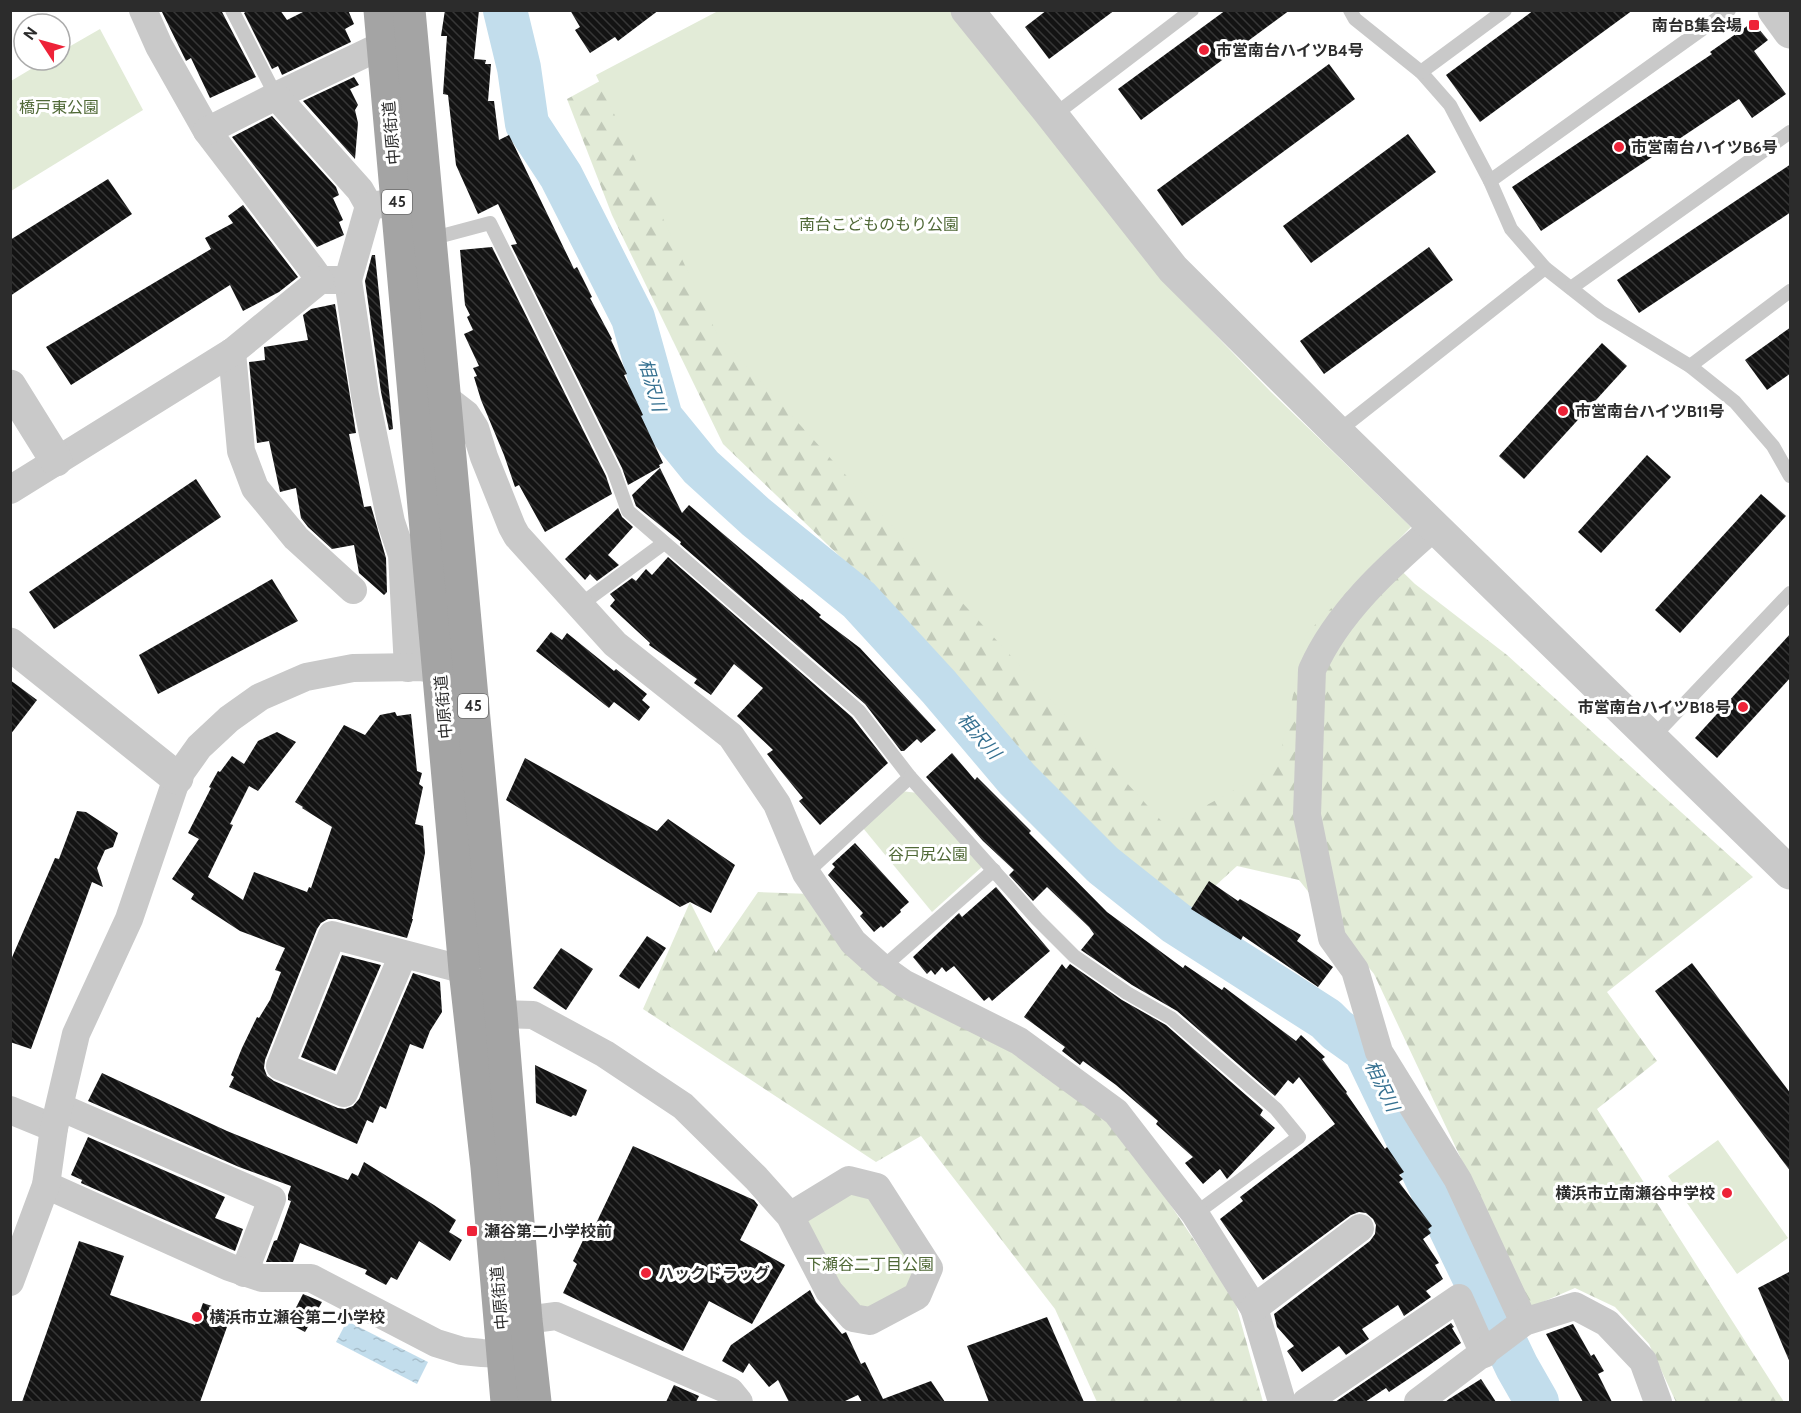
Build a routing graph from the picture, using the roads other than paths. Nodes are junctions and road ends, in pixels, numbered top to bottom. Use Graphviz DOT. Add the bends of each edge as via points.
graph roads {
  1 [pos="142,10"];
  2 [pos="232,10"];
  3 [pos="380,10"];
  4 [pos="409,10"];
  5 [pos="967,10"];
  6 [pos="1192,10"];
  7 [pos="1350,10"];
  8 [pos="1505,10"];
  9 [pos="1729,10"];
  10 [pos="1774,10"];
  11 [pos="1791,32"];
  12 [pos="383,45"];
  13 [pos="1421,72"];
  14 [pos="276,96"];
  15 [pos="1053,116"];
  16 [pos="207,131"];
  17 [pos="1791,132"];
  18 [pos="1490,181"];
  19 [pos="383,204"];
  20 [pos="430,239"];
  21 [pos="1545,268"];
  22 [pos="334,280"];
  23 [pos="1571,288"];
  24 [pos="1791,291"];
  25 [pos="232,352"];
  26 [pos="1690,366"];
  27 [pos="10,386"];
  28 [pos="430,395"];
  29 [pos="1336,432"];
  30 [pos="1786,456"];
  31 [pos="56,460"];
  32 [pos="1791,476"];
  33 [pos="10,490"];
  34 [pos="1434,527"];
  35 [pos="663,543"];
  36 [pos="353,590"];
  37 [pos="1791,593"];
  38 [pos="580,605"];
  39 [pos="10,644"];
  40 [pos="408,668"];
  41 [pos="440,670"];
  42 [pos="1653,737"];
  43 [pos="910,777"];
  44 [pos="177,778"];
  45 [pos="994,870"];
  46 [pos="806,873"];
  47 [pos="1791,873"];
  48 [pos="403,955"];
  49 [pos="882,968"];
  50 [pos="465,970"];
  51 [pos="501,1014"];
  52 [pos="10,1110"];
  53 [pos="57,1118"];
  54 [pos="46,1185"];
  55 [pos="1195,1214"];
  56 [pos="790,1216"];
  57 [pos="1360,1228"];
  58 [pos="244,1273"];
  59 [pos="10,1282"];
  60 [pos="1254,1308"];
  61 [pos="515,1337"];
  62 [pos="1503,1339"];
  63 [pos="507,1402"];
  64 [pos="535,1402"];
  65 [pos="739,1402"];
  66 [pos="1282,1402"];
  67 [pos="1306,1402"];
  68 [pos="1418,1402"];
  69 [pos="1658,1402"];
  1 -- 16 [label="street"];
  2 -- 14 [label="lane"];
  3 -- 12 [label="main road, 中原街道 / 45"];
  4 -- 20 [label="main road, 中原街道 / 45"];
  5 -- 15 [label="street"];
  6 -- 15 [label="lane"];
  7 -- 13 [label="lane" via="1355,19"];
  8 -- 13 [label="lane"];
  9 -- 18 [label="lane"];
  10 -- 11 [label="street"];
  12 -- 14 [label="street"];
  12 -- 19 [label="main road, 中原街道 / 45"];
  13 -- 18 [label="lane" via="1450,105"];
  14 -- 16 [label="street"];
  14 -- 19 [label="street" via="360,190"];
  15 -- 29 [label="street" via="1173,269"];
  16 -- 22 [label="street"];
  17 -- 23 [label="lane"];
  18 -- 21 [label="lane" via="1511,229"];
  19 -- 22 [label="street"];
  19 -- 28 [label="main road, 中原街道 / 45"];
  20 -- 28 [label="main road, 中原街道 / 45"];
  20 -- 35 [label="lane" via="490,223 614,472 628,511"];
  21 -- 23 [label="lane"];
  21 -- 29 [label="lane"];
  22 -- 25 [label="street"];
  22 -- 40 [label="street" via="402,555"];
  23 -- 26 [label="lane" via="1601,312"];
  24 -- 26 [label="lane"];
  25 -- 31 [label="street"];
  25 -- 36 [label="street" via="240,451 255,488 296,538"];
  26 -- 30 [label="lane" via="1735,402"];
  27 -- 31 [label="street"];
  28 -- 38 [label="street" via="465,414 475,428 512,527"];
  28 -- 41 [label="main road, 中原街道 / 45"];
  28 -- 51 [label="main road, 中原街道 / 45"];
  29 -- 34 [label="street"];
  30 -- 32 [label="lane"];
  31 -- 33 [label="street"];
  34 -- 42 [label="street"];
  34 -- 62 [label="street" via="1350,609 1318,656 1312,670 1307,815 1332,938 1355,970 1378,1052 1458,1180"];
  35 -- 38 [label="lane"];
  35 -- 43 [label="lane" via="859,711"];
  37 -- 42 [label="lane"];
  38 -- 46 [label="street" via="615,644 731,736 777,804"];
  39 -- 44 [label="street"];
  40 -- 41 [label="street"];
  40 -- 44 [label="street" via="353,668 306,677 260,698 229,719 199,747"];
  41 -- 50 [label="main road, 中原街道 / 45"];
  42 -- 47 [label="street"];
  43 -- 45 [label="lane"];
  43 -- 46 [label="lane"];
  44 -- 53 [label="street" via="129,919 76,1034"];
  45 -- 49 [label="lane"];
  45 -- 55 [label="lane" via="1074,956 1171,1018 1276,1109 1299,1137"];
  46 -- 49 [label="street" via="853,942"];
  48 -- 48 [label="street" via="333,935 280,1066 344,1093"];
  48 -- 50 [label="street"];
  49 -- 55 [label="street" via="903,983 1019,1041 1116,1112"];
  50 -- 61 [label="main road, 中原街道 / 45"];
  51 -- 56 [label="street" via="533,1015 605,1054 683,1106"];
  51 -- 61 [label="main road, 中原街道 / 45"];
  52 -- 53 [label="street"];
  53 -- 54 [label="street"];
  53 -- 58 [label="street" via="272,1199"];
  54 -- 58 [label="street"];
  54 -- 59 [label="street"];
  55 -- 60 [label="street"];
  56 -- 56 [label="street" via="829,1291 853,1318 870,1321 917,1296 929,1268 877,1186 849,1180"];
  57 -- 60 [label="street"];
  58 -- 61 [label="street" via="262,1278 311,1278 436,1344 462,1351"];
  60 -- 66 [label="street"];
  61 -- 63 [label="main road, 中原街道 / 45"];
  61 -- 64 [label="main road, 中原街道 / 45"];
  61 -- 65 [label="street" via="556,1316 730,1391"];
  62 -- 67 [label="street" via="1459,1298"];
  62 -- 68 [label="street"];
  62 -- 69 [label="street" via="1575,1306 1607,1323 1642,1361"];
}
